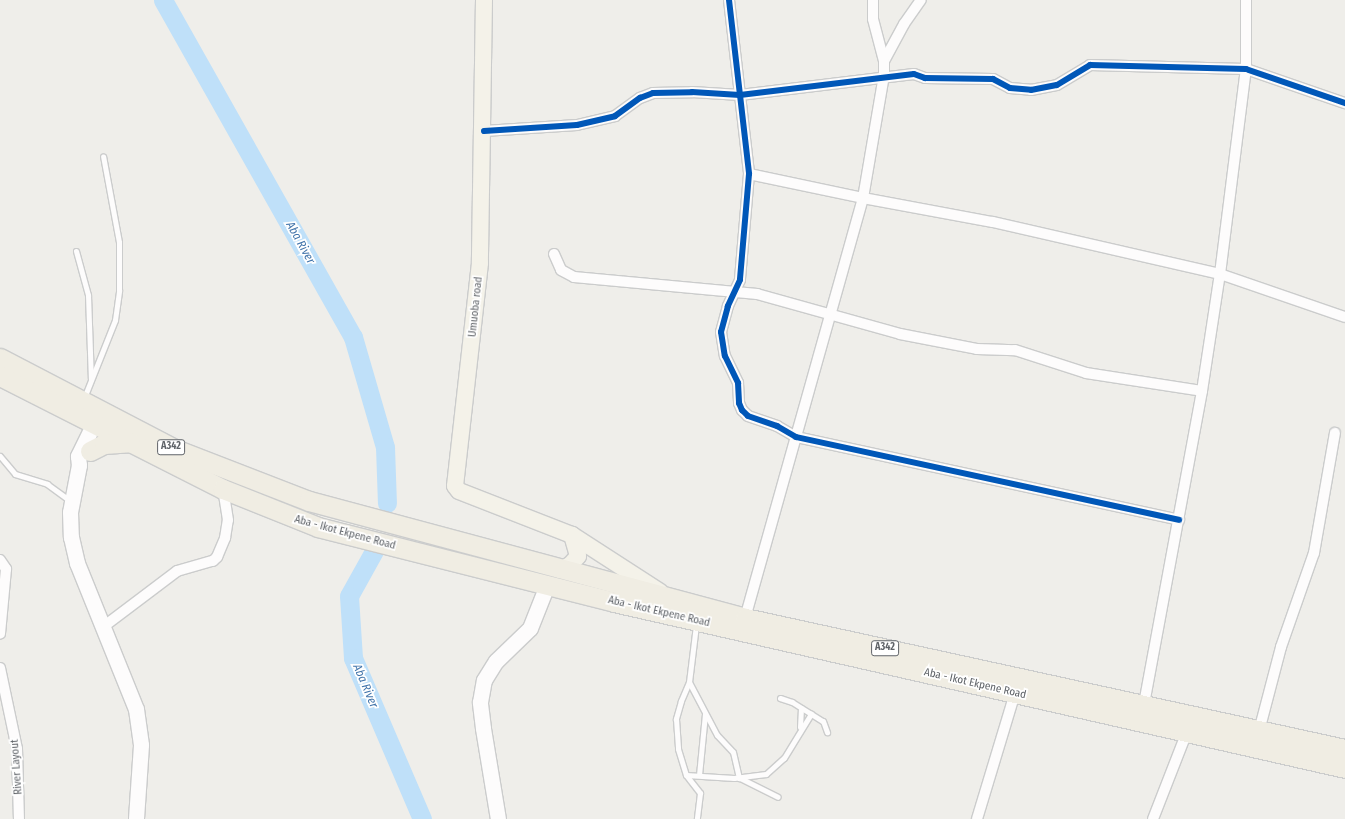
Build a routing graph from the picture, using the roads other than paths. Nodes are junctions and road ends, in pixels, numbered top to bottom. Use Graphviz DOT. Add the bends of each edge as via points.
graph roads {
  1 [pos="484,0"];
  2 [pos="729,0"];
  3 [pos="873,0"];
  4 [pos="921,0"];
  5 [pos="1246,0"];
  6 [pos="884,61"];
  7 [pos="1246,69"];
  8 [pos="884,76"];
  9 [pos="740,95"];
  10 [pos="1345,103"];
  11 [pos="484,130"];
  12 [pos="103,156"];
  13 [pos="750,174"];
  14 [pos="863,198"];
  15 [pos="76,251"];
  16 [pos="554,254"];
  17 [pos="1220,274"];
  18 [pos="733,291"];
  19 [pos="831,315"];
  20 [pos="1345,317"];
  21 [pos="0,358"];
  22 [pos="0,376"];
  23 [pos="91,380"];
  24 [pos="1202,391"];
  25 [pos="83,401"];
  26 [pos="101,418"];
  27 [pos="1335,433"];
  28 [pos="796,437"];
  29 [pos="136,442"];
  30 [pos="0,456"];
  31 [pos="84,458"];
  32 [pos="223,489"];
  33 [pos="72,502"];
  34 [pos="1179,520"];
  35 [pos="572,535"];
  36 [pos="0,560"];
  37 [pos="560,570"];
  38 [pos="547,585"];
  39 [pos="664,595"];
  40 [pos="745,618"];
  41 [pos="697,620"];
  42 [pos="103,627"];
  43 [pos="0,634"];
  44 [pos="0,668"];
  45 [pos="689,682"];
  46 [pos="1015,693"];
  47 [pos="780,698"];
  48 [pos="1144,704"];
  49 [pos="801,708"];
  50 [pos="705,714"];
  51 [pos="811,714"];
  52 [pos="800,728"];
  53 [pos="1258,731"];
  54 [pos="827,732"];
  55 [pos="1187,732"];
  56 [pos="1345,749"];
  57 [pos="1345,768"];
  58 [pos="686,775"];
  59 [pos="699,775"];
  60 [pos="739,778"];
  61 [pos="778,797"];
  62 [pos="19,819"];
  63 [pos="136,819"];
  64 [pos="498,819"];
  65 [pos="697,819"];
  66 [pos="977,819"];
  67 [pos="1153,819"];
  1 -- 11 [label="main road, Umuoba road"];
  2 -- 9 [label="street"];
  3 -- 6 [label="street" via="873,20"];
  4 -- 6 [label="street" via="904,24"];
  5 -- 7 [label="street"];
  6 -- 8 [label="street"];
  7 -- 8 [label="street" via="1090,65 1057,85 1031,90 1010,88 993,79 925,78 914,74"];
  7 -- 10 [label="street"];
  7 -- 17 [label="street"];
  8 -- 9 [label="street"];
  8 -- 14 [label="street"];
  9 -- 11 [label="street" via="653,93 640,98 615,116 577,125"];
  9 -- 13 [label="street"];
  11 -- 35 [label="main road, Umuoba road" via="480,264 455,486 459,491"];
  12 -- 23 [label="lane" via="119,242 119,290 115,320"];
  13 -- 14 [label="street"];
  13 -- 18 [label="street" via="740,280"];
  14 -- 17 [label="street" via="993,222"];
  14 -- 19 [label="street"];
  15 -- 23 [label="lane" via="88,295"];
  16 -- 18 [label="street" via="561,270 574,277"];
  17 -- 20 [label="street"];
  17 -- 24 [label="street"];
  18 -- 19 [label="street" via="783,300"];
  18 -- 28 [label="street" via="721,332 725,356 738,383 739,403 748,416 777,426"];
  19 -- 24 [label="street" via="900,334 977,349 1015,350 1086,373"];
  19 -- 28 [label="street"];
  21 -- 25 [label="highway, Aba - Ikot Ekpene Road / A342"];
  22 -- 26 [label="highway, Aba - Ikot Ekpene Road / A342"];
  23 -- 25 [label="lane"];
  24 -- 34 [label="street"];
  25 -- 26 [label="highway, Aba - Ikot Ekpene Road / A342"];
  26 -- 29 [label="highway, Aba - Ikot Ekpene Road / A342"];
  26 -- 31 [label="street" via="81,446"];
  26 -- 37 [label="highway, Aba - Ikot Ekpene Road / A342" via="254,481 309,500"];
  27 -- 53 [label="street" via="1315,548 1281,647"];
  28 -- 34 [label="street"];
  28 -- 40 [label="street"];
  29 -- 31 [label="highway" via="104,444"];
  29 -- 32 [label="highway, Aba - Ikot Ekpene Road / A342"];
  30 -- 33 [label="lane" via="15,474 47,484"];
  31 -- 33 [label="street"];
  32 -- 38 [label="highway, Aba - Ikot Ekpene Road / A342" via="293,519 427,556"];
  32 -- 42 [label="street" via="228,520 225,538 217,557 213,561 177,571"];
  33 -- 42 [label="street" via="70,525 73,547"];
  34 -- 48 [label="street"];
  35 -- 37 [label="main road" via="578,556 575,561"];
  35 -- 39 [label="main road, Umuoba road"];
  36 -- 43 [label="street" via="6,569 6,578"];
  37 -- 39 [label="highway, Aba - Ikot Ekpene Road / A342"];
  38 -- 41 [label="highway, Aba - Ikot Ekpene Road / A342"];
  38 -- 64 [label="street" via="530,628 496,661 484,680 480,702"];
  39 -- 40 [label="highway, Aba - Ikot Ekpene Road / A342"];
  40 -- 48 [label="highway, Aba - Ikot Ekpene Road / A342"];
  41 -- 45 [label="lane"];
  41 -- 46 [label="highway, Aba - Ikot Ekpene Road / A342"];
  42 -- 63 [label="street" via="131,694 140,728"];
  44 -- 62 [label="street, River Layout" via="17,749"];
  45 -- 50 [label="lane"];
  45 -- 58 [label="lane" via="680,701 676,719 678,749"];
  46 -- 55 [label="highway, Aba - Ikot Ekpene Road / A342"];
  46 -- 66 [label="street"];
  47 -- 49 [label="lane"];
  48 -- 53 [label="highway, Aba - Ikot Ekpene Road / A342"];
  49 -- 51 [label="lane"];
  49 -- 52 [label="lane"];
  50 -- 59 [label="lane"];
  50 -- 60 [label="lane" via="717,735 733,752"];
  51 -- 52 [label="lane"];
  51 -- 54 [label="lane" via="823,721"];
  52 -- 60 [label="lane" via="776,768 766,774"];
  53 -- 56 [label="highway, Aba - Ikot Ekpene Road / A342"];
  55 -- 57 [label="highway, Aba - Ikot Ekpene Road / A342"];
  55 -- 67 [label="street"];
  58 -- 59 [label="lane"];
  58 -- 65 [label="lane" via="700,793"];
  59 -- 60 [label="lane"];
  60 -- 61 [label="lane"];
}
